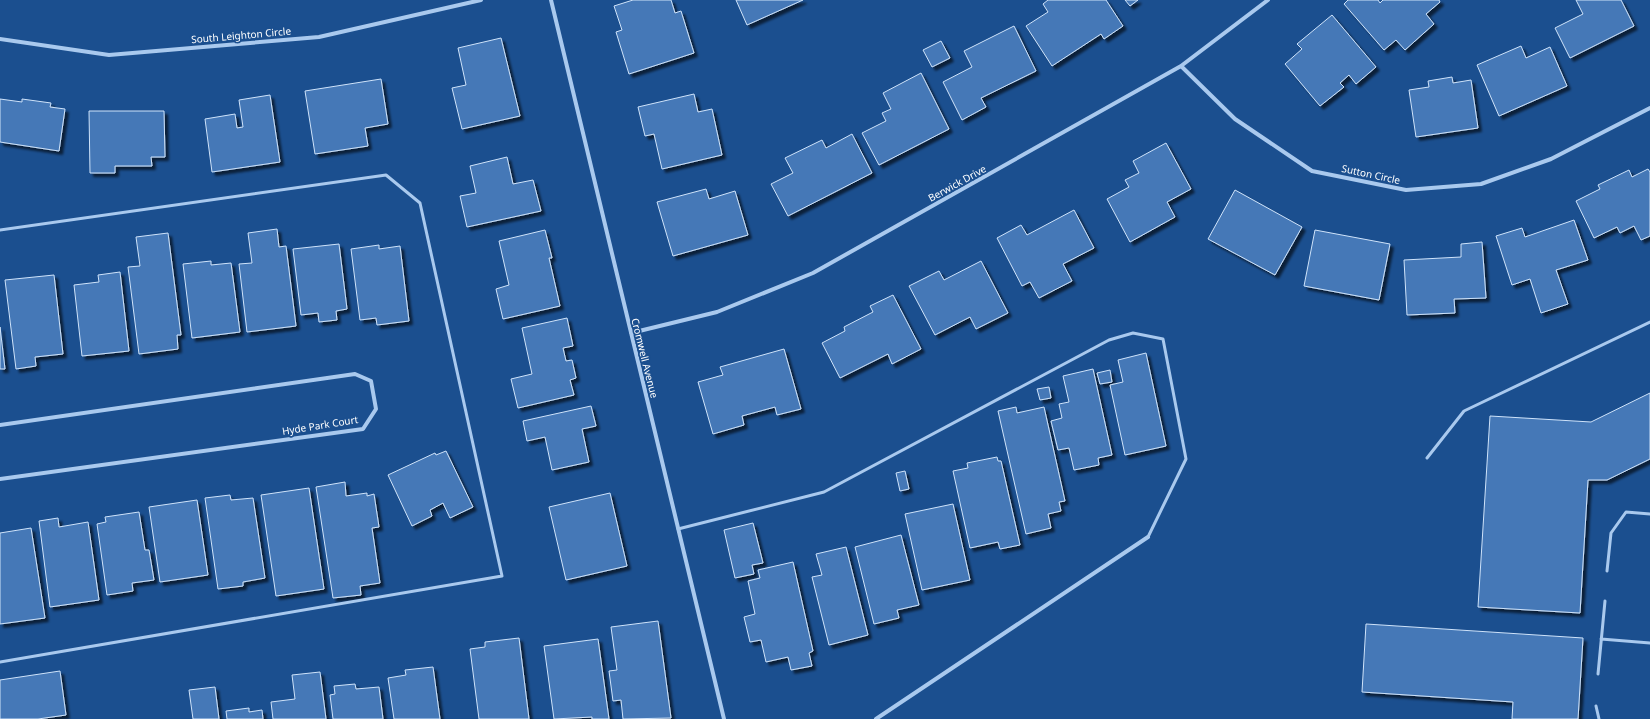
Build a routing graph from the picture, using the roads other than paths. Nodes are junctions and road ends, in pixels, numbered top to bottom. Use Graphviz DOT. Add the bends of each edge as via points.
graph roads {
  1 [pos="481,0"];
  2 [pos="551,0"];
  3 [pos="1268,0"];
  4 [pos="0,39"];
  5 [pos="1182,66"];
  6 [pos="1650,108"];
  7 [pos="0,230"];
  8 [pos="1650,322"];
  9 [pos="630,333"];
  10 [pos="0,425"];
  11 [pos="1427,458"];
  12 [pos="0,479"];
  13 [pos="1650,514"];
  14 [pos="678,529"];
  15 [pos="1148,537"];
  16 [pos="1607,571"];
  17 [pos="1605,601"];
  18 [pos="1601,639"];
  19 [pos="1650,643"];
  20 [pos="0,662"];
  21 [pos="1598,674"];
  22 [pos="1596,706"];
  23 [pos="724,719"];
  24 [pos="876,719"];
  25 [pos="1599,719"];
  1 -- 4 [label="street, South Leighton Circle" via="319,37 109,55"];
  2 -- 9 [label="street, Cromwell Avenue"];
  3 -- 5 [label="street, Berwick Drive"];
  5 -- 6 [label="street, Sutton Circle" via="1235,119 1312,171 1406,190 1481,184 1551,159"];
  5 -- 9 [label="street, Berwick Drive" via="813,273 717,312"];
  7 -- 20 [label="lane" via="386,175 420,203 502,576"];
  8 -- 11 [label="lane" via="1464,411"];
  9 -- 14 [label="street, Cromwell Avenue"];
  10 -- 12 [label="street, Hyde Park Court" via="355,374 371,381 376,409 363,429"];
  13 -- 16 [label="lane" via="1626,512 1611,533"];
  14 -- 15 [label="lane" via="824,492 1109,340 1133,333 1163,339 1186,459"];
  14 -- 23 [label="street, Cromwell Avenue"];
  15 -- 24 [label="street"];
  17 -- 18 [label="lane"];
  18 -- 19 [label="lane"];
  18 -- 21 [label="lane"];
  22 -- 25 [label="lane"];
}
